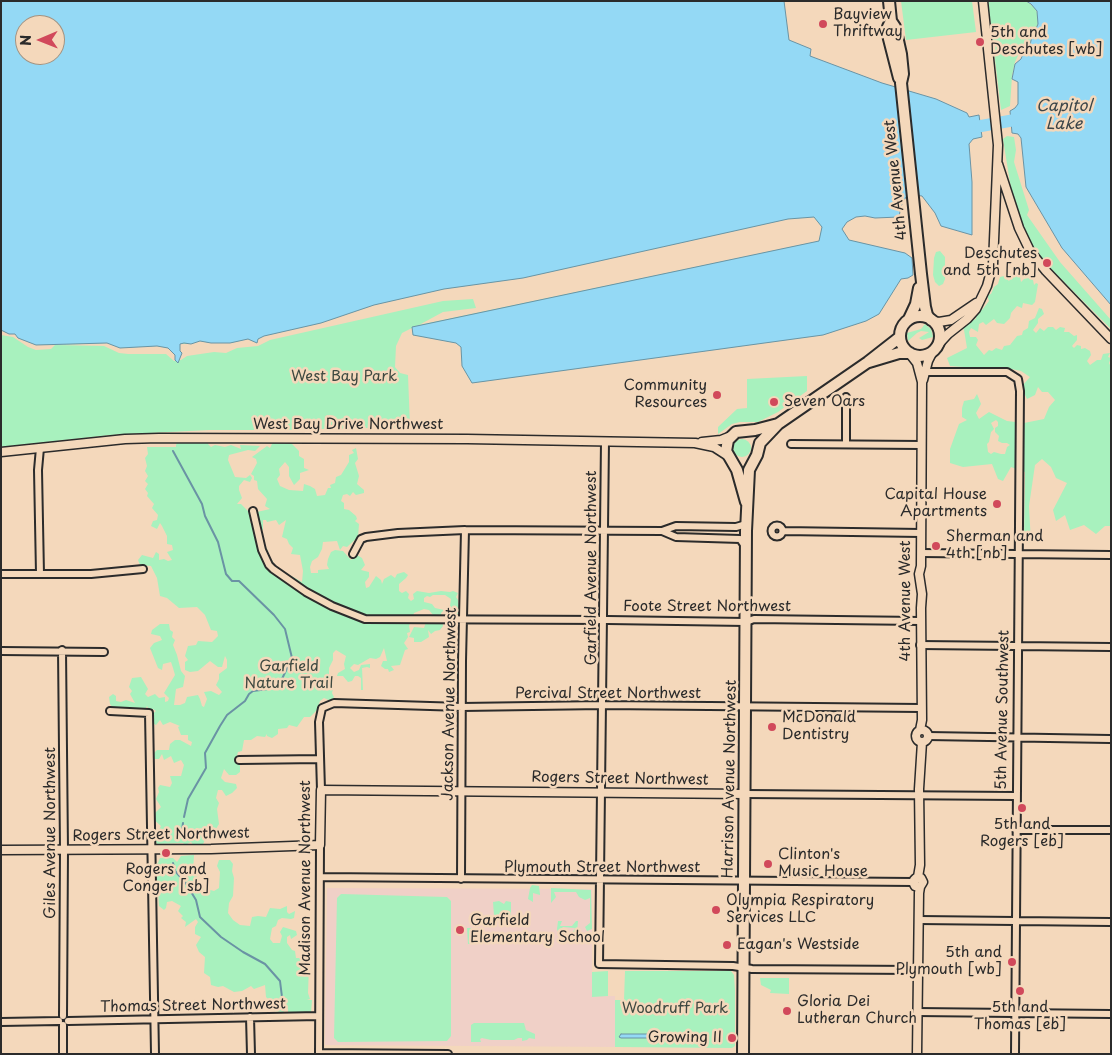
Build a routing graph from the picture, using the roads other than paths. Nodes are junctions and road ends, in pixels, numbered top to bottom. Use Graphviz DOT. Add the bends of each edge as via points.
graph roads {
  1 [pos="889,1"];
  2 [pos="983,1"];
  3 [pos="998,161"];
  4 [pos="920,274"];
  5 [pos="982,299"];
  6 [pos="930,317"];
  7 [pos="909,319"];
  8 [pos="900,337"];
  9 [pos="1111,340"];
  10 [pos="935,348"];
  11 [pos="910,353"];
  12 [pos="868,362"];
  13 [pos="925,372"];
  14 [pos="922,382"];
  15 [pos="846,397"];
  16 [pos="778,424"];
  17 [pos="747,432"];
  18 [pos="731,436"];
  19 [pos="605,441"];
  20 [pos="695,443"];
  21 [pos="791,444"];
  22 [pos="846,444"];
  23 [pos="922,445"];
  24 [pos="40,448"];
  25 [pos="1,452"];
  26 [pos="757,454"];
  27 [pos="730,458"];
  28 [pos="747,504"];
  29 [pos="253,511"];
  30 [pos="746,521"];
  31 [pos="464,530"];
  32 [pos="605,530"];
  33 [pos="662,531"];
  34 [pos="783,532"];
  35 [pos="921,532"];
  36 [pos="746,552"];
  37 [pos="921,553"];
  38 [pos="353,554"];
  39 [pos="1018,554"];
  40 [pos="1111,555"];
  41 [pos="143,569"];
  42 [pos="1,574"];
  43 [pos="40,574"];
  44 [pos="463,618"];
  45 [pos="604,620"];
  46 [pos="920,621"];
  47 [pos="746,622"];
  48 [pos="920,645"];
  49 [pos="1018,646"];
  50 [pos="1111,647"];
  51 [pos="62,650"];
  52 [pos="1,651"];
  53 [pos="104,652"];
  54 [pos="603,705"];
  55 [pos="327,706"];
  56 [pos="462,707"];
  57 [pos="746,707"];
  58 [pos="921,708"];
  59 [pos="110,711"];
  60 [pos="1017,737"];
  61 [pos="925,739"];
  62 [pos="1110,739"];
  63 [pos="320,759"];
  64 [pos="238,760"];
  65 [pos="321,790"];
  66 [pos="461,792"];
  67 [pos="601,792"];
  68 [pos="745,794"];
  69 [pos="919,795"];
  70 [pos="1016,796"];
  71 [pos="1016,830"];
  72 [pos="1111,830"];
  73 [pos="320,845"];
  74 [pos="150,848"];
  75 [pos="1,850"];
  76 [pos="64,850"];
  77 [pos="320,877"];
  78 [pos="461,879"];
  79 [pos="600,881"];
  80 [pos="744,881"];
  81 [pos="917,882"];
  82 [pos="919,920"];
  83 [pos="1015,921"];
  84 [pos="1111,922"];
  85 [pos="744,967"];
  86 [pos="918,970"];
  87 [pos="917,1012"];
  88 [pos="1015,1013"];
  89 [pos="1111,1014"];
  90 [pos="319,1016"];
  91 [pos="250,1017"];
  92 [pos="154,1019"];
  93 [pos="63,1021"];
  94 [pos="1,1022"];
  95 [pos="63,1054"];
  96 [pos="155,1054"];
  97 [pos="251,1054"];
  98 [pos="319,1054"];
  99 [pos="448,1054"];
  100 [pos="743,1054"];
  101 [pos="917,1054"];
  102 [pos="1015,1054"];
  1 -- 4 [label="main road, 4th Avenue West" via="891,21 898,36"];
  2 -- 3 [label="street"];
  3 -- 5 [label="street" via="994,264"];
  3 -- 9 [label="street" via="1015,218 1030,251"];
  4 -- 6 [label="main road"];
  4 -- 7 [label="main road" via="914,310"];
  5 -- 6 [label="street" via="951,320 939,322"];
  5 -- 10 [label="street" via="972,314"];
  6 -- 7 [label="main road"];
  6 -- 10 [label="main road" via="940,335"];
  7 -- 8 [label="main road"];
  8 -- 11 [label="main road" via="901,344"];
  8 -- 12 [label="main road"];
  10 -- 11 [label="main road" via="922,356"];
  10 -- 13 [label="street, 4th Avenue West"];
  11 -- 12 [label="main road"];
  11 -- 14 [label="street, 4th Avenue West" via="917,363"];
  12 -- 16 [label="main road"];
  13 -- 14 [label="street, 4th Avenue West"];
  13 -- 39 [label="street, 5th Avenue Southwest" via="1007,372 1018,379"];
  14 -- 23 [label="street, 4th Avenue West"];
  15 -- 22 [label="street"];
  16 -- 17 [label="main road"];
  16 -- 26 [label="main road" via="762,441"];
  17 -- 18 [label="main road" via="736,432"];
  17 -- 26 [label="main road" via="756,438"];
  18 -- 20 [label="street, West Bay Drive Northwest"];
  18 -- 27 [label="main road" via="726,445"];
  19 -- 20 [label="street, West Bay Drive Northwest"];
  19 -- 24 [label="street, West Bay Drive Northwest" via="159,438"];
  19 -- 32 [label="street, Garfield Avenue Northwest"];
  20 -- 27 [label="street, West Bay Drive Northwest" via="714,447"];
  21 -- 22 [label="street"];
  22 -- 23 [label="street"];
  23 -- 35 [label="street, 4th Avenue West"];
  24 -- 25 [label="street, West Bay Drive Northwest"];
  24 -- 43 [label="street"];
  26 -- 27 [label="main road" via="746,464"];
  26 -- 28 [label="main road, Harrison Avenue Northwest" via="749,470"];
  27 -- 28 [label="main road, Harrison Avenue Northwest"];
  28 -- 30 [label="main road, Harrison Avenue Northwest"];
  29 -- 44 [label="street, Foote Street Northwest" via="269,565 291,583 332,606 365,619"];
  30 -- 33 [label="street" via="736,527 676,526"];
  30 -- 36 [label="main road, Harrison Avenue Northwest"];
  31 -- 32 [label="street"];
  31 -- 38 [label="street" via="366,537 361,539"];
  31 -- 44 [label="street, Jackson Avenue Northwest"];
  32 -- 33 [label="street"];
  32 -- 45 [label="street, Garfield Avenue Northwest"];
  33 -- 36 [label="street" via="676,537 740,539"];
  34 -- 35 [label="street"];
  35 -- 37 [label="street, 4th Avenue West"];
  36 -- 47 [label="main road, Harrison Avenue Northwest"];
  37 -- 39 [label="street"];
  37 -- 46 [label="street, 4th Avenue West"];
  39 -- 40 [label="street"];
  39 -- 49 [label="street, 5th Avenue Southwest"];
  41 -- 43 [label="street"];
  42 -- 43 [label="street"];
  44 -- 45 [label="street, Foote Street Northwest"];
  44 -- 56 [label="street, Jackson Avenue Northwest"];
  45 -- 47 [label="street, Foote Street Northwest"];
  45 -- 54 [label="street, Garfield Avenue Northwest"];
  46 -- 47 [label="street, Foote Street Northwest" via="754,619"];
  46 -- 48 [label="street, 4th Avenue West"];
  47 -- 57 [label="main road, Harrison Avenue Northwest"];
  48 -- 49 [label="street"];
  48 -- 58 [label="street, 4th Avenue West"];
  49 -- 50 [label="street"];
  49 -- 60 [label="street, 5th Avenue Southwest"];
  51 -- 52 [label="street"];
  51 -- 53 [label="street"];
  51 -- 76 [label="street, Giles Avenue Northwest"];
  54 -- 56 [label="street, Percival Street Northwest"];
  54 -- 57 [label="street, Percival Street Northwest"];
  54 -- 67 [label="street, Garfield Avenue Northwest"];
  55 -- 56 [label="street, Percival Street Northwest" via="334,703"];
  55 -- 63 [label="street, Madison Avenue Northwest" via="322,708 319,722"];
  56 -- 66 [label="street, Jackson Avenue Northwest"];
  57 -- 58 [label="street, Percival Street Northwest"];
  57 -- 68 [label="main road, Harrison Avenue Northwest"];
  58 -- 61 [label="street, 4th Avenue West" via="920,730 926,731"];
  59 -- 74 [label="street" via="149,713"];
  60 -- 61 [label="street"];
  60 -- 62 [label="street"];
  60 -- 70 [label="street, 5th Avenue Southwest"];
  61 -- 69 [label="street"];
  63 -- 64 [label="street"];
  63 -- 65 [label="street, Madison Avenue Northwest"];
  65 -- 66 [label="street, Rogers Street Northwest"];
  65 -- 73 [label="street, Madison Avenue Northwest"];
  66 -- 67 [label="street, Rogers Street Northwest"];
  66 -- 78 [label="street, Jackson Avenue Northwest"];
  67 -- 68 [label="street, Rogers Street Northwest"];
  67 -- 79 [label="street, Garfield Avenue Northwest"];
  68 -- 69 [label="street, Rogers Street Northwest"];
  68 -- 80 [label="main road, Harrison Avenue Northwest"];
  69 -- 70 [label="street, Rogers Street Northwest"];
  69 -- 81 [label="street" via="920,865"];
  70 -- 71 [label="street, 5th Avenue Southwest"];
  71 -- 72 [label="street"];
  71 -- 83 [label="street, 5th Avenue Southwest"];
  73 -- 74 [label="street, Rogers Street Northwest"];
  73 -- 77 [label="street, Madison Avenue Northwest"];
  74 -- 76 [label="street, Rogers Street Northwest"];
  74 -- 92 [label="street"];
  75 -- 76 [label="street, Rogers Street Northwest"];
  76 -- 93 [label="street, Giles Avenue Northwest"];
  77 -- 78 [label="street, Plymouth Street Northwest"];
  77 -- 90 [label="street, Madison Avenue Northwest"];
  78 -- 79 [label="street, Plymouth Street Northwest"];
  79 -- 80 [label="street, Plymouth Street Northwest"];
  79 -- 85 [label="street, Garfield Avenue Northwest" via="599,964"];
  80 -- 81 [label="street, Plymouth Street Northwest"];
  80 -- 85 [label="main road, Harrison Avenue Northwest"];
  81 -- 82 [label="street"];
  82 -- 83 [label="street"];
  82 -- 86 [label="street"];
  83 -- 84 [label="street"];
  83 -- 88 [label="street, 5th Avenue Southwest"];
  85 -- 86 [label="street"];
  85 -- 100 [label="main road, Harrison Avenue Northwest"];
  86 -- 87 [label="street"];
  87 -- 88 [label="street"];
  87 -- 101 [label="street"];
  88 -- 89 [label="street"];
  88 -- 102 [label="street, 5th Avenue Southwest"];
  90 -- 91 [label="street, Thomas Street Northwest"];
  90 -- 98 [label="street, Madison Avenue Northwest"];
  91 -- 92 [label="street, Thomas Street Northwest"];
  91 -- 97 [label="street"];
  92 -- 93 [label="street, Thomas Street Northwest"];
  92 -- 96 [label="street"];
  93 -- 94 [label="street, Thomas Street Northwest"];
  93 -- 95 [label="street, Giles Avenue Northwest"];
  98 -- 99 [label="street"];
}
